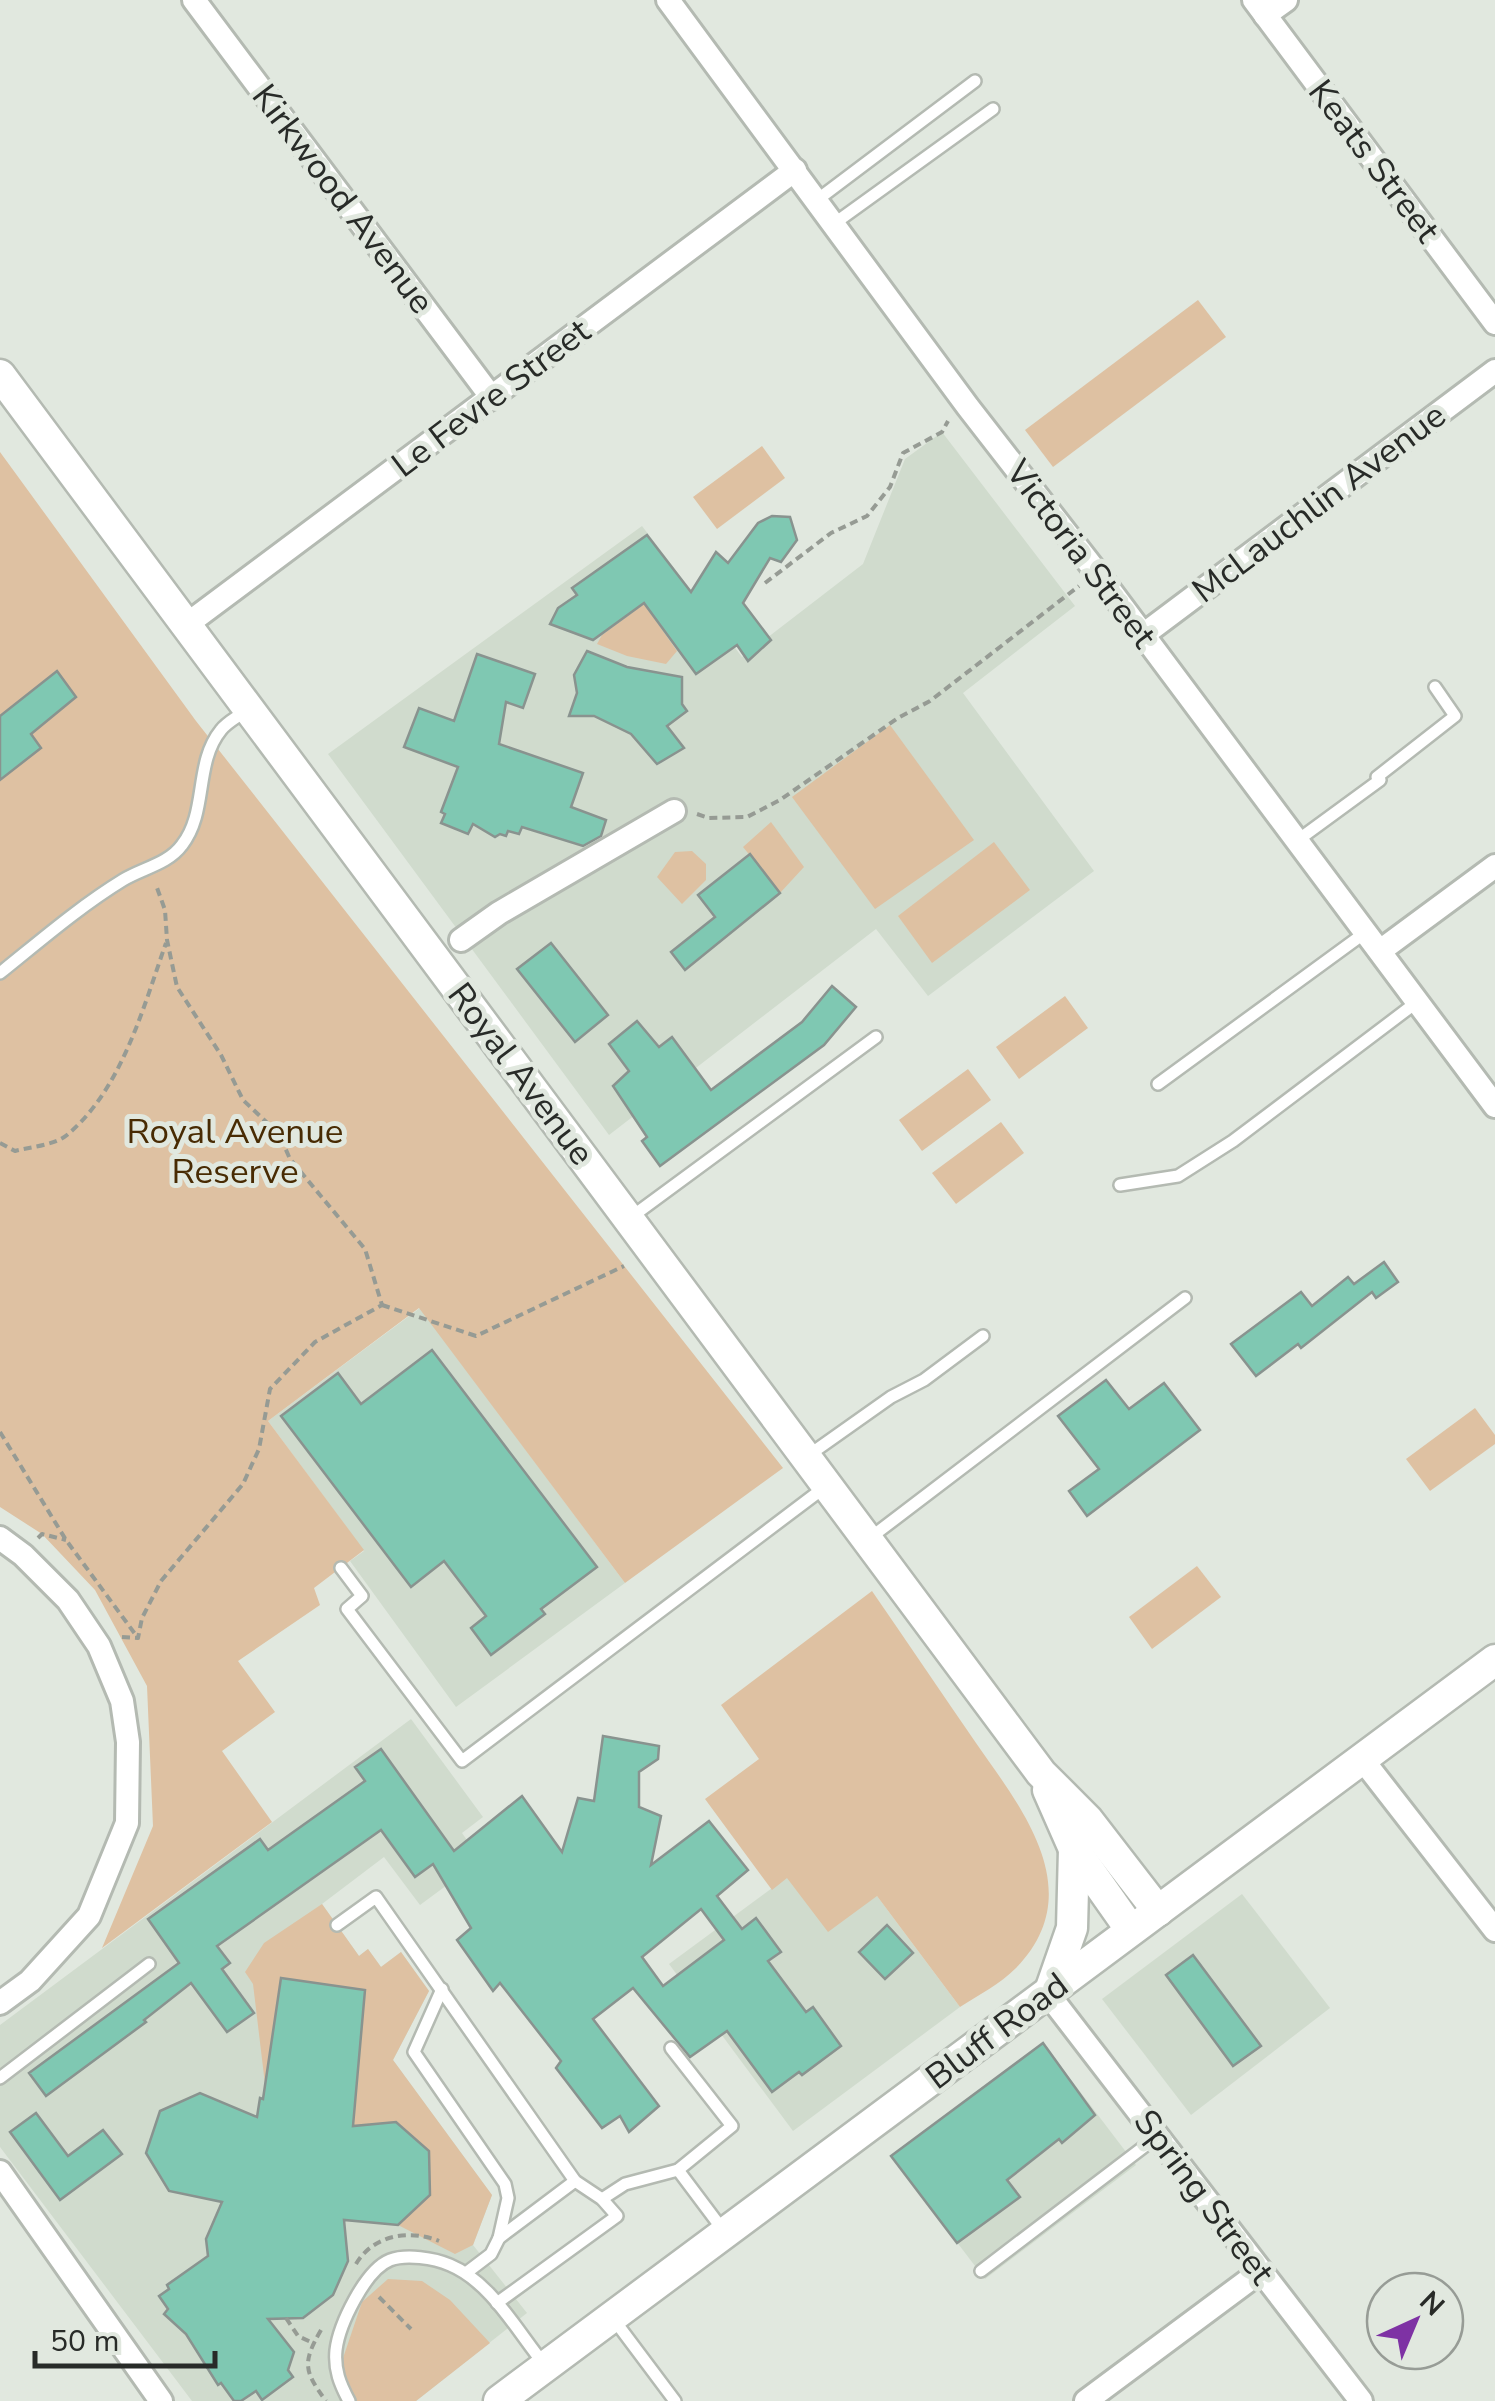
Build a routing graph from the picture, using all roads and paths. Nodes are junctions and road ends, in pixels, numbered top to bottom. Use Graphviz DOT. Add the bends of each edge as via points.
graph roads {
  1 [pos="194,0"];
  2 [pos="668,0"];
  3 [pos="1286,0"];
  4 [pos="1260,8"];
  5 [pos="975,81"];
  6 [pos="992,110"];
  7 [pos="795,170"];
  8 [pos="817,200"];
  9 [pos="834,223"];
  10 [pos="1495,323"];
  11 [pos="1495,371"];
  12 [pos="0,375"];
  13 [pos="492,398"];
  14 [pos="968,407"];
  15 [pos="1096,572"];
  16 [pos="765,583"];
  17 [pos="186,625"];
  18 [pos="1143,635"];
  19 [pos="1435,687"];
  20 [pos="249,709"];
  21 [pos="674,811"];
  22 [pos="1298,840"];
  23 [pos="1495,866"];
  24 [pos="148,867"];
  25 [pos="167,940"];
  26 [pos="461,940"];
  27 [pos="1373,941"];
  28 [pos="0,973"];
  29 [pos="1417,1002"];
  30 [pos="876,1036"];
  31 [pos="1158,1084"];
  32 [pos="1495,1106"];
  33 [pos="0,1143"];
  34 [pos="1120,1186"];
  35 [pos="629,1218"];
  36 [pos="624,1266"];
  37 [pos="1185,1298"];
  38 [pos="382,1305"];
  39 [pos="983,1336"];
  40 [pos="0,1432"];
  41 [pos="807,1456"];
  42 [pos="828,1485"];
  43 [pos="0,1538"];
  44 [pos="868,1538"];
  45 [pos="341,1568"];
  46 [pos="138,1638"];
  47 [pos="99,1646"];
  48 [pos="1495,1660"];
  49 [pos="1362,1758"];
  50 [pos="1041,1774"];
  51 [pos="1074,1848"];
  52 [pos="1158,1910"];
  53 [pos="337,1925"];
  54 [pos="1131,1930"];
  55 [pos="1495,1930"];
  56 [pos="149,1964"];
  57 [pos="442,1989"];
  58 [pos="1048,1994"];
  59 [pos="0,2003"];
  60 [pos="672,2048"];
  61 [pos="0,2078"];
  62 [pos="1158,2136"];
  63 [pos="678,2170"];
  64 [pos="0,2172"];
  65 [pos="575,2181"];
  66 [pos="602,2199"];
  67 [pos="725,2233"];
  68 [pos="499,2238"];
  69 [pos="981,2271"];
  70 [pos="1261,2271"];
  71 [pos="466,2273"];
  72 [pos="365,2283"];
  73 [pos="496,2303"];
  74 [pos="612,2317"];
  75 [pos="286,2318"];
  76 [pos="411,2328"];
  77 [pos="336,2349"];
  78 [pos="546,2366"];
  79 [pos="161,2401"];
  80 [pos="349,2401"];
  81 [pos="499,2401"];
  82 [pos="675,2401"];
  83 [pos="1086,2401"];
  84 [pos="1361,2401"];
  1 -- 13 [label="street, Kirkwood Avenue"];
  2 -- 7 [label="street, Victoria Street"];
  3 -- 4 [label="street"];
  4 -- 10 [label="street, Keats Street"];
  5 -- 8 [label="lane"];
  6 -- 9 [label="lane"];
  7 -- 8 [label="street, Victoria Street"];
  7 -- 13 [label="street, Le Fevre Street"];
  8 -- 9 [label="street, Victoria Street"];
  9 -- 14 [label="street, Victoria Street"];
  11 -- 18 [label="street, McLauchlin Avenue"];
  12 -- 17 [label="street, Royal Avenue"];
  13 -- 17 [label="street, Le Fevre Street"];
  14 -- 15 [label="street, Victoria Street"];
  14 -- 16 [label="path" via="942,432 903,453 890,487 866,516 831,533"];
  15 -- 18 [label="street, Victoria Street"];
  15 -- 21 [label="path" via="930,700 780,800 747,817"];
  17 -- 20 [label="street, Royal Avenue"];
  18 -- 22 [label="street, Victoria Street"];
  19 -- 22 [label="lane" via="1455,716"];
  20 -- 24 [label="lane" via="222,728 205,758 186,842"];
  20 -- 35 [label="street, Royal Avenue"];
  21 -- 26 [label="street"];
  22 -- 27 [label="street, Victoria Street"];
  23 -- 27 [label="street"];
  24 -- 25 [label="path" via="166,910"];
  24 -- 28 [label="lane" via="81,908"];
  25 -- 33 [label="path" via="107,1089 65,1138 15,1150"];
  25 -- 38 [label="path" via="177,986 243,1100 279,1134 290,1159 365,1249"];
  27 -- 29 [label="street, Victoria Street"];
  27 -- 31 [label="lane"];
  29 -- 32 [label="street, Victoria Street"];
  29 -- 34 [label="lane" via="1178,1176"];
  30 -- 35 [label="lane"];
  35 -- 41 [label="street, Royal Avenue"];
  36 -- 38 [label="path" via="476,1336"];
  37 -- 44 [label="lane"];
  38 -- 46 [label="path" via="314,1342 270,1388 259,1449 243,1484 162,1582"];
  39 -- 41 [label="lane"];
  40 -- 46 [label="path" via="66,1540"];
  41 -- 42 [label="street, Royal Avenue"];
  42 -- 44 [label="street, Royal Avenue"];
  42 -- 45 [label="lane" via="462,1761 347,1610 362,1596"];
  43 -- 47 [label="street" via="68,1600"];
  44 -- 50 [label="street, Royal Avenue"];
  46 -- 47 [label="path"];
  47 -- 59 [label="street" via="122,1701 127,1824 88,1916 30,1981"];
  48 -- 49 [label="street, Bluff Road"];
  49 -- 52 [label="street, Bluff Road"];
  49 -- 55 [label="street"];
  50 -- 51 [label="street, Royal Avenue"];
  50 -- 52 [label="street, Royal Avenue" via="1087,1819"];
  51 -- 54 [label="street, Royal Avenue"];
  51 -- 58 [label="street" via="1072,1928"];
  52 -- 54 [label="street, Bluff Road"];
  53 -- 57 [label="lane" via="376,1897"];
  54 -- 58 [label="street, Bluff Road"];
  56 -- 61 [label="lane"];
  57 -- 65 [label="lane"];
  57 -- 68 [label="lane" via="414,2052 505,2184"];
  58 -- 62 [label="street, Spring Street"];
  58 -- 67 [label="street, Bluff Road"];
  60 -- 63 [label="lane" via="732,2126"];
  62 -- 69 [label="lane"];
  62 -- 70 [label="street, Spring Street"];
  63 -- 66 [label="lane" via="624,2184"];
  63 -- 67 [label="lane"];
  64 -- 79 [label="street"];
  65 -- 66 [label="lane"];
  65 -- 68 [label="lane"];
  66 -- 73 [label="lane" via="617,2216"];
  67 -- 74 [label="street, Bluff Road"];
  68 -- 71 [label="lane" via="491,2254"];
  70 -- 83 [label="street"];
  70 -- 84 [label="street, Spring Street"];
  71 -- 72 [label="lane" via="418,2258 390,2260"];
  71 -- 73 [label="lane"];
  72 -- 76 [label="path"];
  72 -- 77 [label="lane"];
  73 -- 78 [label="lane"];
  74 -- 78 [label="street, Bluff Road"];
  74 -- 82 [label="lane"];
  75 -- 77 [label="path" via="298,2336"];
  77 -- 80 [label="lane" via="337,2378"];
  78 -- 81 [label="street, Bluff Road"];
}
